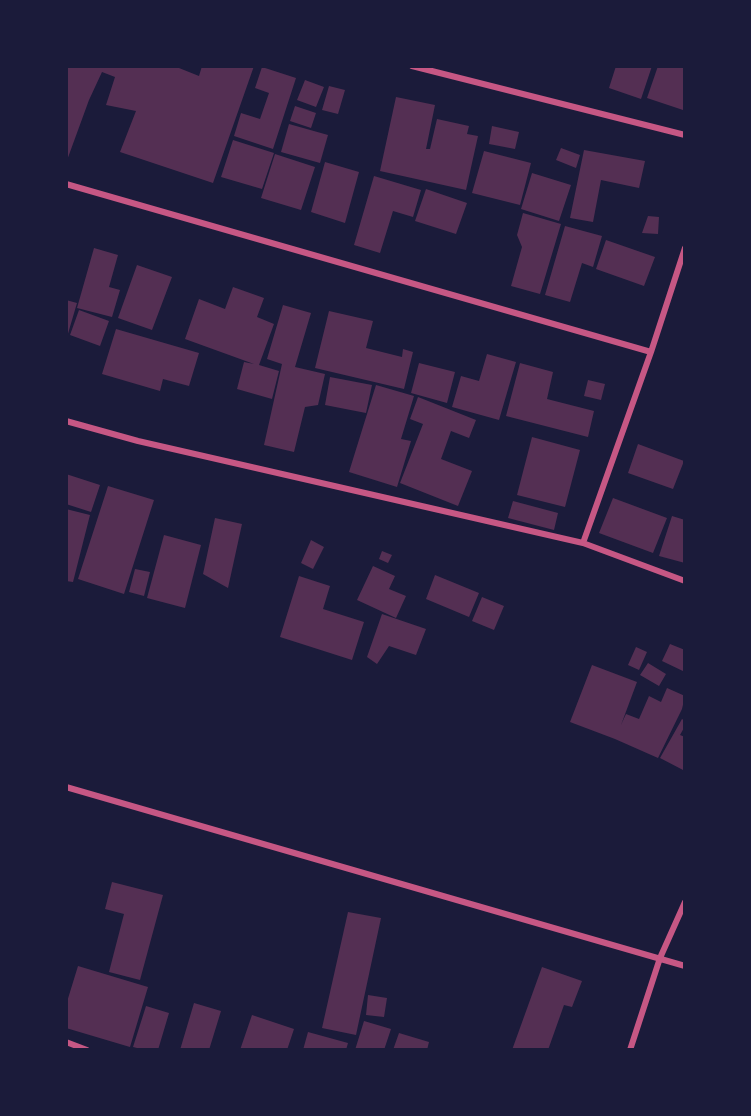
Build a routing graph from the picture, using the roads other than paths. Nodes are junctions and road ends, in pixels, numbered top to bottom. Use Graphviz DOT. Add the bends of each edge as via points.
graph roads {
  1 [pos="412,66"];
  2 [pos="685,135"];
  3 [pos="66,184"];
  4 [pos="685,248"];
  5 [pos="651,352"];
  6 [pos="66,421"];
  7 [pos="583,543"];
  8 [pos="685,581"];
  9 [pos="66,787"];
  10 [pos="685,902"];
  11 [pos="660,958"];
  12 [pos="685,966"];
  13 [pos="66,1042"];
  14 [pos="87,1050"];
  15 [pos="630,1050"];
  1 -- 2 [label="street"];
  3 -- 5 [label="street"];
  4 -- 5 [label="street"];
  5 -- 7 [label="street"];
  6 -- 7 [label="street"];
  7 -- 8 [label="street"];
  9 -- 11 [label="street"];
  10 -- 11 [label="street"];
  11 -- 12 [label="street"];
  11 -- 15 [label="street"];
  13 -- 14 [label="street"];
}
